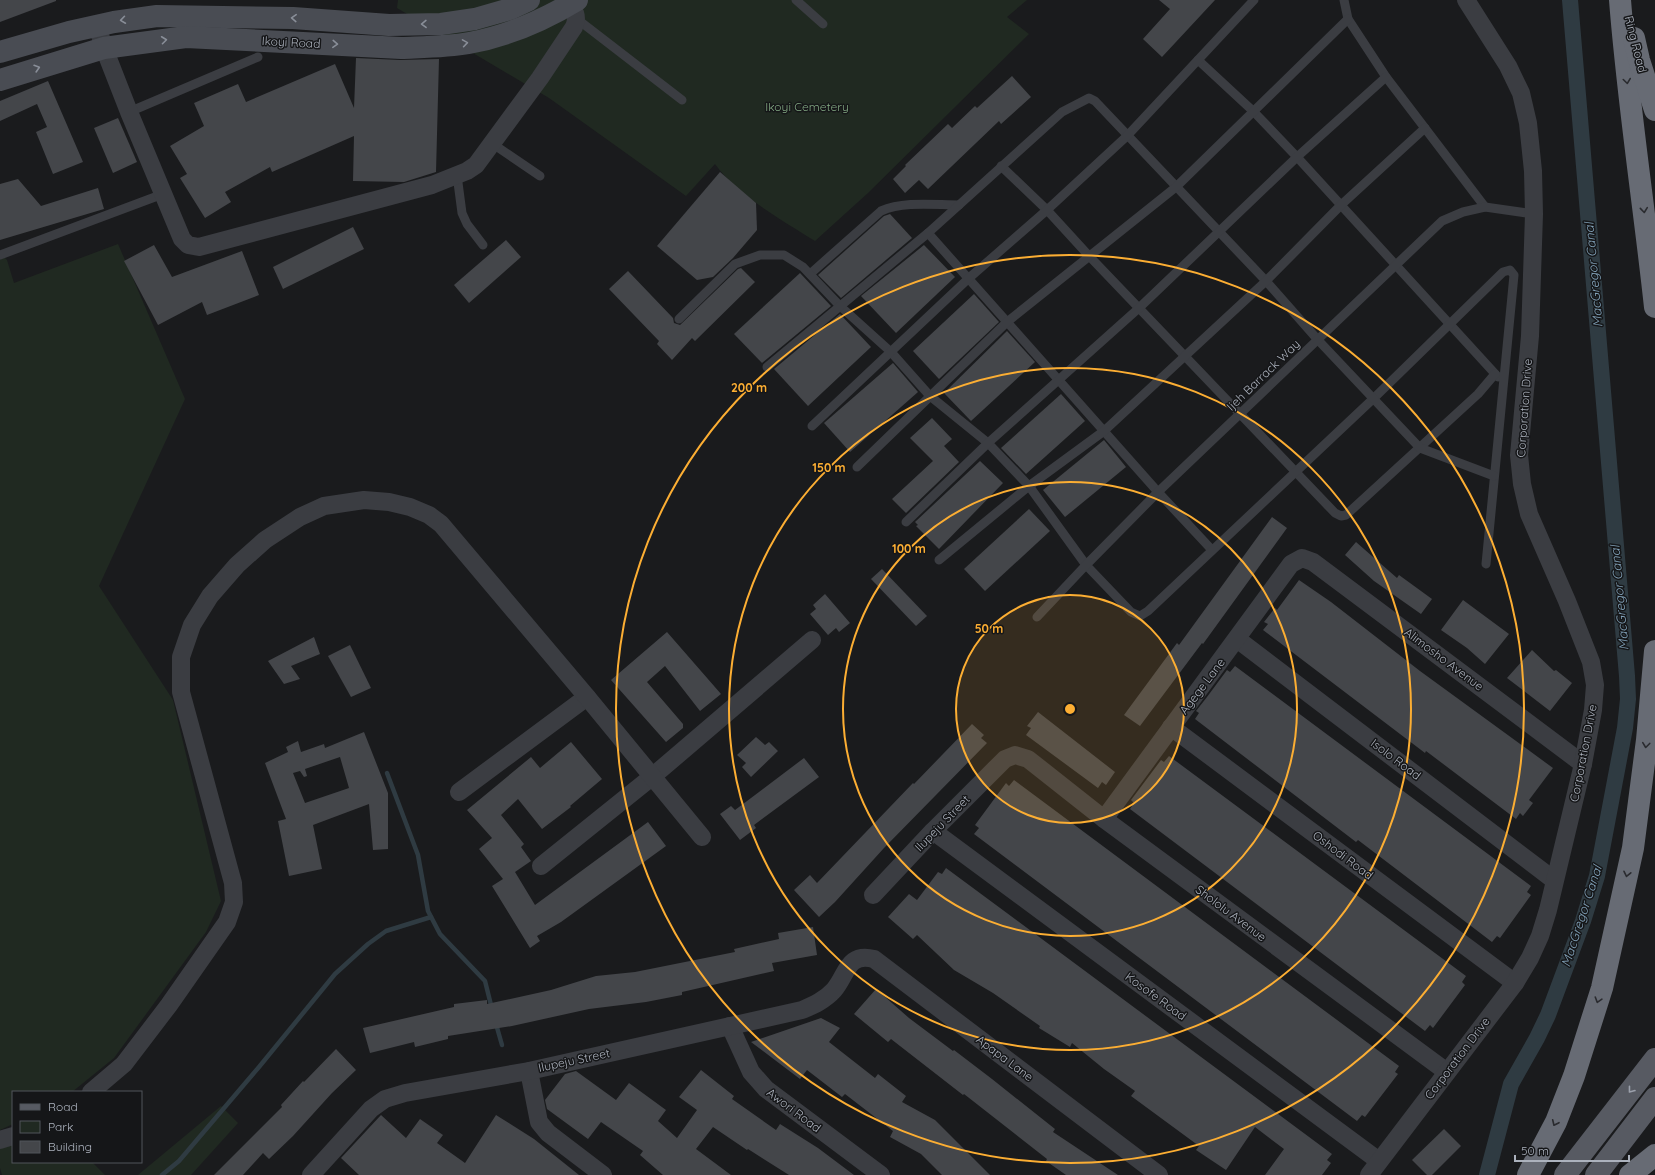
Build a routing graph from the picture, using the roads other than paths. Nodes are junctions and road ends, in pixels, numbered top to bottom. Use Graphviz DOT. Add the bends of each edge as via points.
graph roads {
  1 [pos="529,0"];
  2 [pos="796,0"];
  3 [pos="1254,0"];
  4 [pos="1344,0"];
  5 [pos="1466,0"];
  6 [pos="1620,0"];
  7 [pos="1625,0"];
  8 [pos="572,6"];
  9 [pos="1348,19"];
  10 [pos="823,24"];
  11 [pos="98,25"];
  12 [pos="104,48"];
  13 [pos="0,52"];
  14 [pos="258,57"];
  15 [pos="1198,60"];
  16 [pos="1386,77"];
  17 [pos="0,80"];
  18 [pos="682,100"];
  19 [pos="1655,110"];
  20 [pos="1253,111"];
  21 [pos="129,112"];
  22 [pos="1425,128"];
  23 [pos="1127,136"];
  24 [pos="493,144"];
  25 [pos="1297,157"];
  26 [pos="1001,166"];
  27 [pos="457,175"];
  28 [pos="540,176"];
  29 [pos="1176,187"];
  30 [pos="163,194"];
  31 [pos="959,205"];
  32 [pos="1341,205"];
  33 [pos="1485,207"];
  34 [pos="1047,210"];
  35 [pos="1534,214"];
  36 [pos="1218,232"];
  37 [pos="928,233"];
  38 [pos="483,246"];
  39 [pos="0,255"];
  40 [pos="1090,256"];
  41 [pos="1395,265"];
  42 [pos="810,274"];
  43 [pos="969,278"];
  44 [pos="1266,281"];
  45 [pos="840,306"];
  46 [pos="1655,307"];
  47 [pos="1139,308"];
  48 [pos="679,319"];
  49 [pos="1007,322"];
  50 [pos="1450,324"];
  51 [pos="1318,340"];
  52 [pos="891,352"];
  53 [pos="1185,356"];
  54 [pos="767,367"];
  55 [pos="1495,374"];
  56 [pos="1059,380"];
  57 [pos="1504,382"];
  58 [pos="930,396"];
  59 [pos="1374,398"];
  60 [pos="1240,414"];
  61 [pos="812,426"];
  62 [pos="1104,431"];
  63 [pos="988,443"];
  64 [pos="1420,448"];
  65 [pos="857,467"];
  66 [pos="1295,473"];
  67 [pos="1494,476"];
  68 [pos="1029,486"];
  69 [pos="1158,492"];
  70 [pos="906,522"];
  71 [pos="1212,550"];
  72 [pos="1302,558"];
  73 [pos="939,560"];
  74 [pos="1486,564"];
  75 [pos="1086,565"];
  76 [pos="1037,617"];
  77 [pos="1237,639"];
  78 [pos="812,640"];
  79 [pos="1655,651"];
  80 [pos="587,697"];
  81 [pos="1171,727"];
  82 [pos="1015,756"];
  83 [pos="1583,764"];
  84 [pos="653,776"];
  85 [pos="459,792"];
  86 [pos="1104,819"];
  87 [pos="933,831"];
  88 [pos="702,837"];
  89 [pos="541,866"];
  90 [pos="1554,880"];
  91 [pos="873,896"];
  92 [pos="848,965"];
  93 [pos="1515,983"];
  94 [pos="730,1026"];
  95 [pos="1655,1059"];
  96 [pos="529,1071"];
  97 [pos="1447,1072"];
  98 [pos="92,1091"];
  99 [pos="1655,1098"];
  100 [pos="12,1136"];
  101 [pos="0,1140"];
  102 [pos="1655,1155"];
  103 [pos="1374,1168"];
  104 [pos="1569,1170"];
  105 [pos="317,1173"];
  106 [pos="603,1175"];
  107 [pos="881,1175"];
  108 [pos="1159,1175"];
  109 [pos="1528,1175"];
  110 [pos="1596,1175"];
  111 [pos="1630,1175"];
  1 -- 11 [label="main road, Ikoyi Road, one-way" via="475,19 441,24 389,25 286,18 171,16"];
  2 -- 10 [label="lane"];
  3 -- 15 [label="lane"];
  4 -- 9 [label="lane"];
  5 -- 35 [label="street, Corporation Drive" via="1508,66 1521,93 1528,123"];
  6 -- 46 [label="highway, one-way" via="1624,58"];
  7 -- 19 [label="highway, Ring Road" via="1639,60"];
  12 -- 8 [label="main road, Ikoyi Road, one-way" via="186,37 401,48 437,47 469,43 502,34"];
  8 -- 18 [label="lane"];
  8 -- 24 [label="street" via="574,27"];
  9 -- 16 [label="lane"];
  9 -- 20 [label="lane"];
  11 -- 12 [label="street"];
  11 -- 13 [label="main road, Ikoyi Road"];
  17 -- 12 [label="main road, Ikoyi Road, one-way"];
  12 -- 21 [label="street"];
  14 -- 21 [label="lane"];
  15 -- 20 [label="lane"];
  15 -- 23 [label="lane"];
  16 -- 22 [label="lane"];
  16 -- 25 [label="lane"];
  20 -- 25 [label="lane"];
  20 -- 29 [label="lane"];
  21 -- 30 [label="street"];
  22 -- 32 [label="lane"];
  22 -- 33 [label="lane"];
  23 -- 26 [label="lane" via="1095,101 1089,98 1062,112"];
  23 -- 29 [label="lane"];
  23 -- 34 [label="lane"];
  24 -- 27 [label="street" via="476,165"];
  24 -- 28 [label="lane"];
  25 -- 32 [label="lane"];
  25 -- 36 [label="lane"];
  26 -- 31 [label="lane"];
  26 -- 34 [label="lane"];
  27 -- 30 [label="street" via="432,185 198,247 188,245 182,239"];
  27 -- 38 [label="lane" via="462,213"];
  29 -- 36 [label="lane"];
  29 -- 40 [label="lane"];
  30 -- 39 [label="lane"];
  31 -- 37 [label="lane"];
  31 -- 42 [label="lane" via="890,207 881,211"];
  32 -- 41 [label="lane"];
  32 -- 44 [label="lane"];
  33 -- 35 [label="lane, Ijeh Barrack Way"];
  33 -- 41 [label="lane, Ijeh Barrack Way" via="1463,212 1442,221"];
  34 -- 40 [label="lane"];
  34 -- 43 [label="lane"];
  35 -- 83 [label="street, Corporation Drive" via="1530,336 1520,463 1529,514 1591,662 1595,685"];
  36 -- 44 [label="lane"];
  36 -- 47 [label="lane"];
  37 -- 43 [label="lane"];
  37 -- 45 [label="lane"];
  40 -- 47 [label="lane"];
  40 -- 49 [label="lane"];
  41 -- 50 [label="lane"];
  41 -- 51 [label="lane, Ijeh Barrack Way"];
  42 -- 45 [label="lane"];
  42 -- 48 [label="lane" via="784,255 760,255 746,259 735,264"];
  43 -- 49 [label="lane"];
  43 -- 52 [label="lane"];
  44 -- 51 [label="lane"];
  44 -- 53 [label="lane"];
  45 -- 52 [label="lane"];
  45 -- 54 [label="lane"];
  47 -- 53 [label="lane"];
  47 -- 56 [label="lane"];
  49 -- 56 [label="lane"];
  49 -- 58 [label="lane"];
  50 -- 55 [label="lane"];
  50 -- 57 [label="lane" via="1503,272 1510,270 1514,275"];
  50 -- 59 [label="lane"];
  51 -- 59 [label="lane"];
  51 -- 60 [label="lane, Ijeh Barrack Way"];
  52 -- 58 [label="lane"];
  52 -- 61 [label="lane"];
  53 -- 60 [label="lane"];
  53 -- 62 [label="lane"];
  55 -- 57 [label="lane"];
  55 -- 64 [label="lane" via="1478,394"];
  56 -- 62 [label="lane"];
  56 -- 63 [label="lane"];
  57 -- 67 [label="lane"];
  58 -- 63 [label="lane"];
  58 -- 65 [label="lane"];
  59 -- 64 [label="lane"];
  59 -- 66 [label="lane"];
  60 -- 66 [label="lane"];
  60 -- 69 [label="lane, Ijeh Barrack Way"];
  62 -- 68 [label="lane"];
  62 -- 69 [label="lane"];
  63 -- 68 [label="lane"];
  63 -- 70 [label="lane"];
  64 -- 66 [label="lane" via="1346,515 1334,513"];
  64 -- 67 [label="lane"];
  66 -- 71 [label="lane"];
  67 -- 74 [label="lane"];
  68 -- 73 [label="lane"];
  68 -- 75 [label="lane"];
  69 -- 71 [label="lane"];
  69 -- 75 [label="lane, Ijeh Barrack Way"];
  71 -- 75 [label="lane" via="1140,616 1131,612"];
  72 -- 77 [label="street, Agege Lane" via="1291,564"];
  72 -- 83 [label="street, Alimosho Avenue" via="1313,562"];
  75 -- 76 [label="lane, Ijeh Barrack Way"];
  77 -- 81 [label="street, Agege Lane"];
  77 -- 90 [label="street, Isolo Road"];
  78 -- 84 [label="street"];
  79 -- 109 [label="highway, one-way" via="1633,848 1602,988 1574,1076 1556,1122"];
  80 -- 84 [label="street"];
  80 -- 85 [label="street"];
  80 -- 98 [label="street" via="441,524 429,515 389,502 364,500 324,506 300,517 265,540 237,565 210,596 192,625 180,657 181,692 233,883 234,902 228,922 170,1005 124,1064"];
  81 -- 86 [label="street, Agege Lane"];
  81 -- 93 [label="street, Oshodi Road"];
  82 -- 86 [label="street, Shololu Avenue" via="1028,759"];
  82 -- 87 [label="street, Ilupeju Street" via="1005,759"];
  83 -- 90 [label="street, Corporation Drive"];
  84 -- 88 [label="street"];
  84 -- 89 [label="street"];
  86 -- 97 [label="street, Shololu Avenue"];
  87 -- 91 [label="street, Ilupeju Street"];
  87 -- 103 [label="street, Kosofe Road"];
  90 -- 93 [label="street, Corporation Drive" via="1540,936"];
  92 -- 94 [label="street, Ilupeju Street" via="834,989 820,1002 802,1010"];
  92 -- 108 [label="street, Apapa Lane" via="858,959 874,959"];
  93 -- 97 [label="street, Corporation Drive"];
  94 -- 96 [label="street, Ilupeju Street"];
  94 -- 107 [label="street, Awori Road" via="751,1072 766,1089"];
  95 -- 104 [label="main road, one-way"];
  96 -- 105 [label="street, Ilupeju Street" via="405,1093 385,1099 371,1109"];
  96 -- 106 [label="street" via="539,1122 548,1133"];
  97 -- 103 [label="street, Corporation Drive"];
  99 -- 110 [label="main road"];
  100 -- 101 [label="street"];
  102 -- 111 [label="highway"];
}
